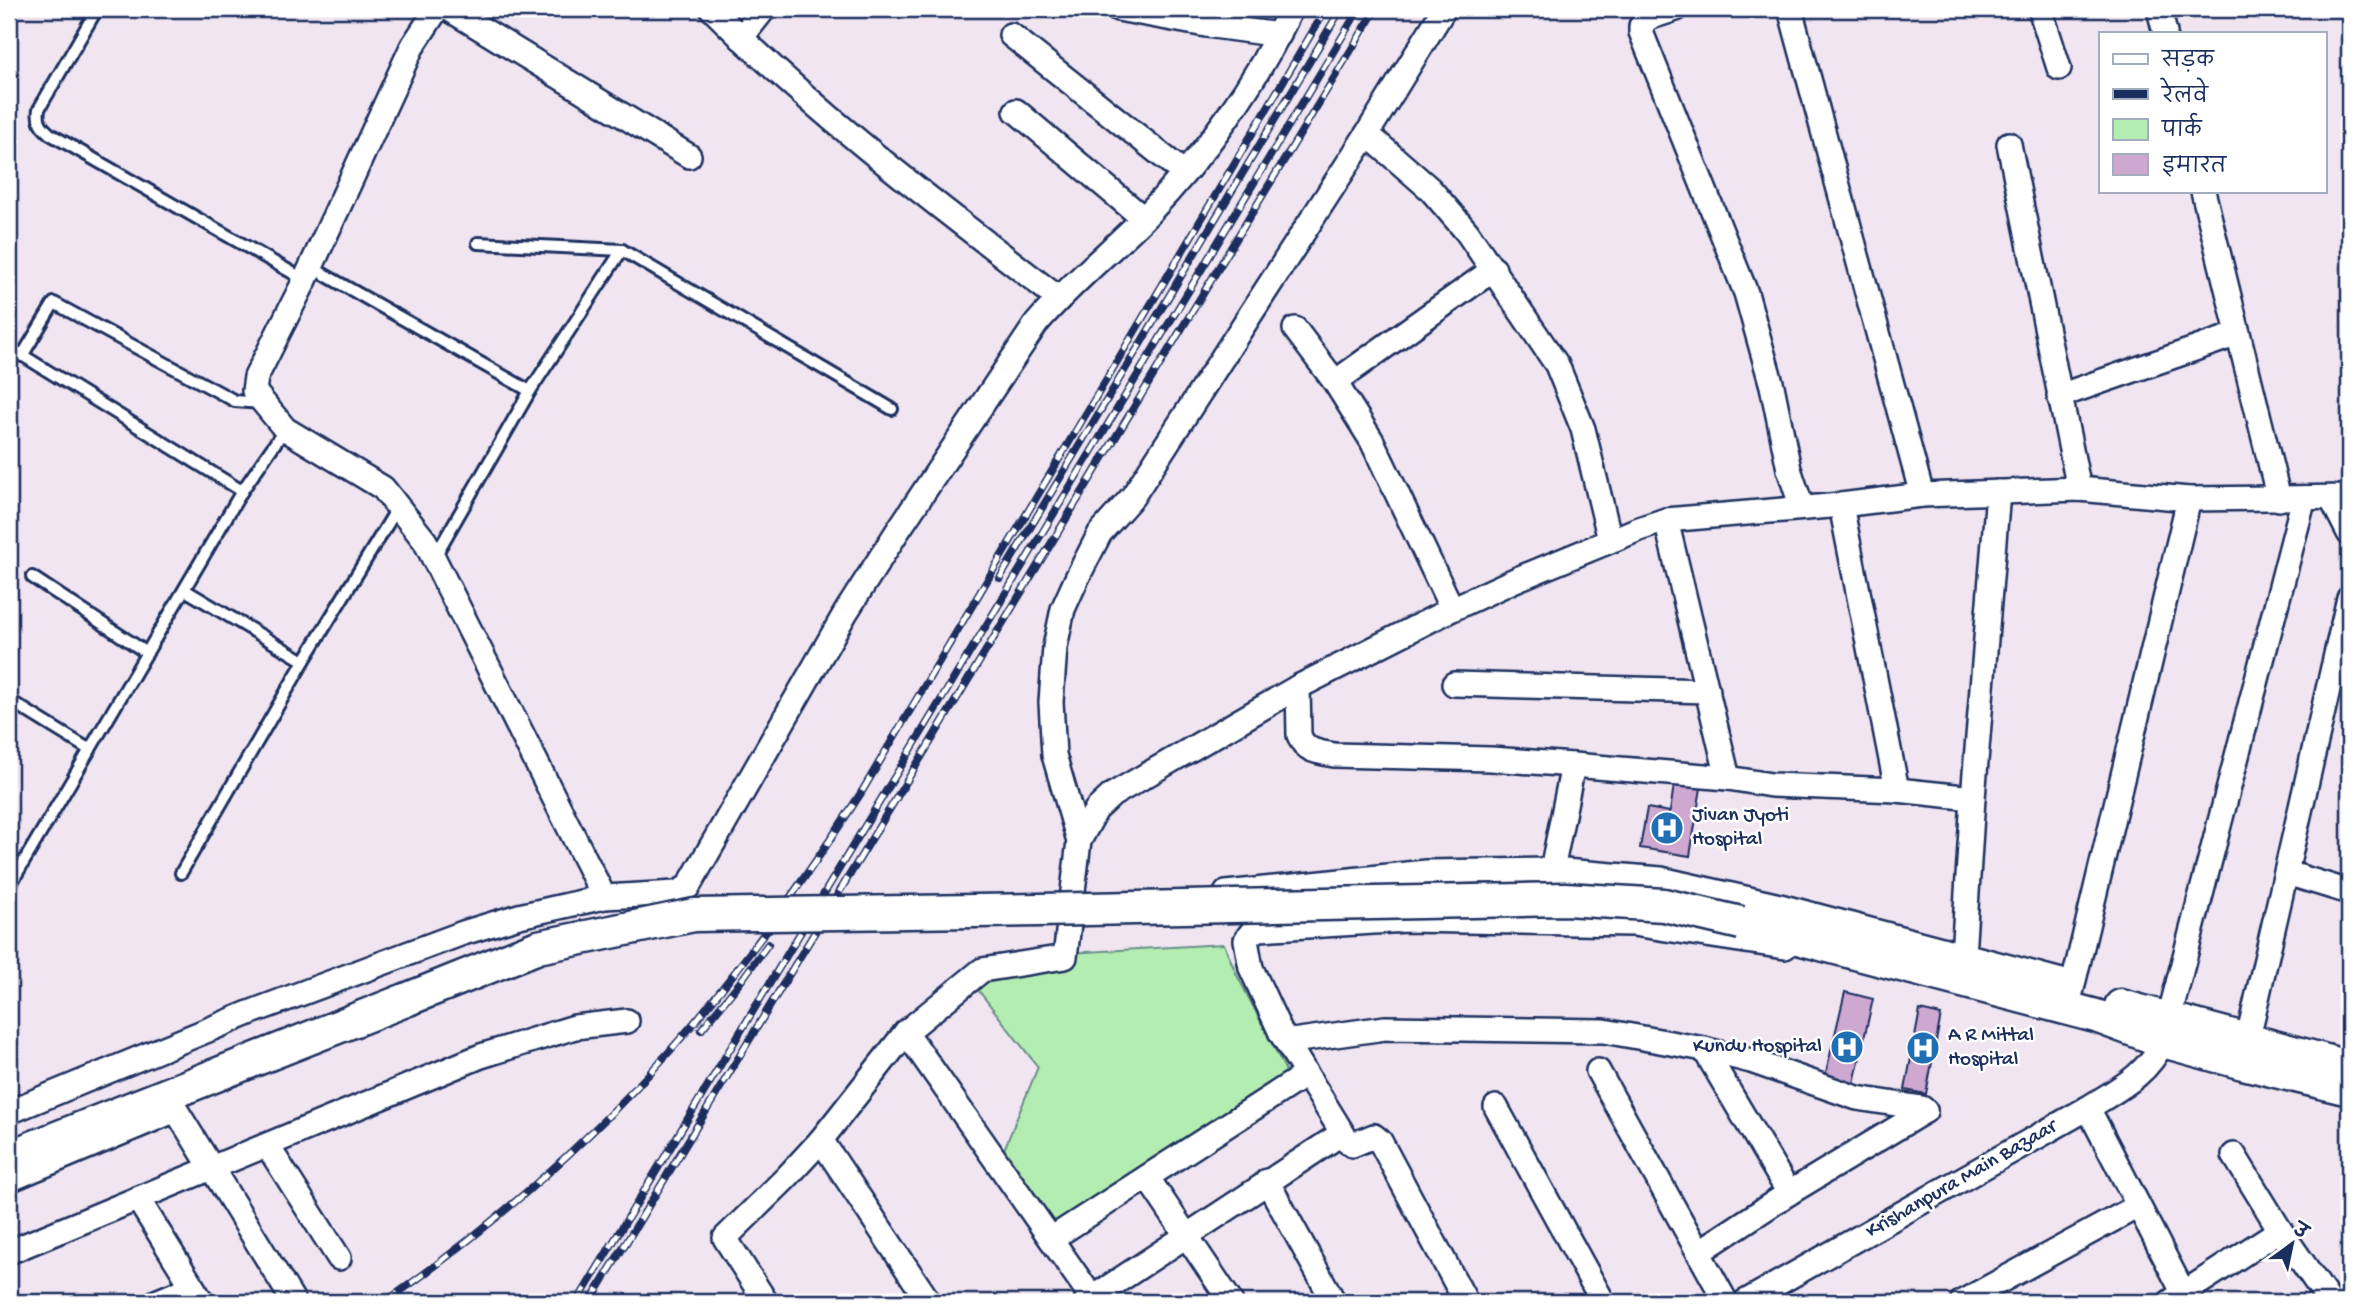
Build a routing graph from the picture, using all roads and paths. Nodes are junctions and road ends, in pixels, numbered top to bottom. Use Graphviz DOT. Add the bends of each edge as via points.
graph roads {
  1 [pos="97,9"];
  2 [pos="437,9"];
  3 [pos="449,9"];
  4 [pos="712,9"];
  5 [pos="764,9"];
  6 [pos="1118,9"];
  7 [pos="1291,9"];
  8 [pos="1444,9"];
  9 [pos="1676,9"];
  10 [pos="1790,9"];
  11 [pos="2040,9"];
  12 [pos="2159,9"];
  13 [pos="2165,32"];
  14 [pos="1279,34"];
  15 [pos="1011,35"];
  16 [pos="741,38"];
  17 [pos="2059,68"];
  18 [pos="1016,111"];
  19 [pos="1367,134"];
  20 [pos="2009,144"];
  21 [pos="689,156"];
  22 [pos="1184,173"];
  23 [pos="2203,192"];
  24 [pos="1143,218"];
  25 [pos="478,243"];
  26 [pos="622,250"];
  27 [pos="1494,269"];
  28 [pos="308,273"];
  29 [pos="1058,298"];
  30 [pos="1295,329"];
  31 [pos="2238,334"];
  32 [pos="9,347"];
  33 [pos="22,356"];
  34 [pos="1335,382"];
  35 [pos="530,391"];
  36 [pos="2059,396"];
  37 [pos="264,404"];
  38 [pos="892,409"];
  39 [pos="285,429"];
  40 [pos="2079,489"];
  41 [pos="243,491"];
  42 [pos="1998,492"];
  43 [pos="1922,495"];
  44 [pos="2340,497"];
  45 [pos="2304,498"];
  46 [pos="2189,499"];
  47 [pos="2279,499"];
  48 [pos="1842,505"];
  49 [pos="398,507"];
  50 [pos="1801,508"];
  51 [pos="1666,520"];
  52 [pos="2349,533"];
  53 [pos="1611,541"];
  54 [pos="434,559"];
  55 [pos="32,577"];
  56 [pos="184,590"];
  57 [pos="2349,598"];
  58 [pos="1452,609"];
  59 [pos="147,653"];
  60 [pos="304,661"];
  61 [pos="1454,684"];
  62 [pos="1298,687"];
  63 [pos="1708,691"];
  64 [pos="9,700"];
  65 [pos="90,750"];
  66 [pos="1573,765"];
  67 [pos="1728,778"];
  68 [pos="1898,790"];
  69 [pos="1973,798"];
  70 [pos="1079,841"];
  71 [pos="1552,870"];
  72 [pos="181,873"];
  73 [pos="2287,873"];
  74 [pos="9,887"];
  75 [pos="2349,892"];
  76 [pos="604,897"];
  77 [pos="1072,899"];
  78 [pos="1848,952"];
  79 [pos="1963,956"];
  80 [pos="2070,996"];
  81 [pos="627,1021"];
  82 [pos="2166,1030"];
  83 [pos="906,1032"];
  84 [pos="1281,1033"];
  85 [pos="1704,1049"];
  86 [pos="2245,1052"];
  87 [pos="2349,1067"];
  88 [pos="1598,1071"];
  89 [pos="1305,1075"];
  90 [pos="2349,1088"];
  91 [pos="1496,1107"];
  92 [pos="2088,1108"];
  93 [pos="9,1112"];
  94 [pos="1340,1133"];
  95 [pos="821,1140"];
  96 [pos="267,1145"];
  97 [pos="2234,1155"];
  98 [pos="9,1157"];
  99 [pos="212,1168"];
  100 [pos="1147,1177"];
  101 [pos="9,1180"];
  102 [pos="1267,1181"];
  103 [pos="1789,1193"];
  104 [pos="138,1199"];
  105 [pos="2138,1206"];
  106 [pos="2280,1230"];
  107 [pos="1186,1235"];
  108 [pos="1051,1239"];
  109 [pos="9,1252"];
  110 [pos="1699,1252"];
  111 [pos="339,1258"];
  112 [pos="197,1294"];
  113 [pos="1782,1294"];
  114 [pos="2177,1298"];
  115 [pos="1091,1301"];
  116 [pos="156,1302"];
  117 [pos="294,1302"];
  118 [pos="766,1302"];
  119 [pos="929,1302"];
  120 [pos="1231,1302"];
  121 [pos="1334,1302"];
  122 [pos="1466,1302"];
  123 [pos="1603,1302"];
  124 [pos="1726,1302"];
  125 [pos="1745,1302"];
  126 [pos="1962,1302"];
  127 [pos="2330,1302"];
  1 -- 28 [label="lane" via="39,109 41,125 50,134"];
  2 -- 28 [label="street" via="412,47"];
  3 -- 21 [label="street"];
  4 -- 16 [label="street"];
  5 -- 16 [label="street"];
  6 -- 14 [label="street"];
  7 -- 14 [label="street"];
  8 -- 19 [label="street"];
  9 -- 50 [label="street" via="1648,18 1641,32 1759,333"];
  10 -- 43 [label="street"];
  11 -- 17 [label="street"];
  12 -- 13 [label="street"];
  14 -- 22 [label="street" via="1229,114"];
  15 -- 22 [label="street"];
  16 -- 29 [label="street" via="883,162"];
  18 -- 24 [label="street"];
  19 -- 27 [label="street" via="1430,190"];
  19 -- 70 [label="street" via="1133,496 1100,533 1063,609 1054,661 1052,738"];
  20 -- 36 [label="street"];
  22 -- 24 [label="street"];
  23 -- 31 [label="street"];
  24 -- 29 [label="street"];
  25 -- 26 [label="lane"];
  26 -- 35 [label="lane"];
  26 -- 38 [label="lane"];
  27 -- 34 [label="street"];
  27 -- 53 [label="street" via="1541,338 1569,392"];
  28 -- 35 [label="lane"];
  28 -- 37 [label="street" via="256,377 254,391"];
  29 -- 76 [label="street" via="1036,324 868,578 688,887 676,893"];
  30 -- 34 [label="street"];
  31 -- 36 [label="street"];
  31 -- 47 [label="street"];
  32 -- 33 [label="lane"];
  33 -- 37 [label="lane" via="54,303 235,401"];
  33 -- 41 [label="lane"];
  34 -- 58 [label="street" via="1387,470"];
  35 -- 54 [label="lane"];
  36 -- 40 [label="street"];
  37 -- 39 [label="street"];
  39 -- 41 [label="lane"];
  39 -- 49 [label="street" via="383,488"];
  40 -- 42 [label="street"];
  40 -- 46 [label="street"];
  41 -- 56 [label="lane"];
  42 -- 43 [label="street"];
  42 -- 69 [label="street"];
  43 -- 48 [label="street"];
  44 -- 45 [label="street"];
  44 -- 52 [label="street"];
  45 -- 47 [label="street"];
  45 -- 82 [label="street, Krishanpura Main Bazaar"];
  46 -- 47 [label="street"];
  46 -- 80 [label="street"];
  48 -- 50 [label="street"];
  48 -- 68 [label="street"];
  49 -- 54 [label="street"];
  49 -- 60 [label="lane"];
  50 -- 51 [label="street"];
  51 -- 53 [label="street"];
  51 -- 63 [label="street"];
  53 -- 58 [label="street"];
  54 -- 76 [label="street"];
  55 -- 59 [label="lane"];
  56 -- 59 [label="lane"];
  56 -- 60 [label="lane"];
  57 -- 73 [label="street"];
  58 -- 62 [label="street"];
  59 -- 65 [label="lane"];
  60 -- 72 [label="lane"];
  61 -- 63 [label="street"];
  62 -- 66 [label="street" via="1299,735 1313,751"];
  62 -- 70 [label="street" via="1112,795 1096,810"];
  63 -- 67 [label="street"];
  64 -- 65 [label="lane"];
  65 -- 74 [label="lane"];
  66 -- 67 [label="street"];
  66 -- 71 [label="street"];
  67 -- 68 [label="street" via="1771,785"];
  68 -- 69 [label="street"];
  69 -- 79 [label="street"];
  70 -- 77 [label="street"];
  71 -- 77 [label="street" via="1426,872 1227,892"];
  71 -- 79 [label="street" via="1661,880 1784,907"];
  73 -- 75 [label="street"];
  73 -- 86 [label="street"];
  76 -- 93 [label="street" via="463,933 249,1013"];
  77 -- 83 [label="street" via="1065,957 982,970"];
  78 -- 80 [label="main road"];
  78 -- 84 [label="street" via="1773,946 1633,924 1407,920 1259,929 1246,940 1251,968"];
  78 -- 98 [label="main road, bridge" via="1664,905 1565,899 694,915 538,947"];
  79 -- 80 [label="street"];
  80 -- 82 [label="main road" via="2096,1016"];
  81 -- 96 [label="street" via="575,1027 481,1056"];
  82 -- 86 [label="main road"];
  82 -- 92 [label="street, Krishanpura Main Bazaar" via="2157,1055 2140,1075"];
  83 -- 95 [label="street"];
  83 -- 108 [label="street"];
  84 -- 85 [label="street" via="1292,1041 1385,1028 1604,1031"];
  84 -- 89 [label="street"];
  85 -- 103 [label="street"];
  85 -- 103 [label="street" via="1857,1098 1925,1110"];
  86 -- 87 [label="main road"];
  86 -- 90 [label="main road"];
  88 -- 110 [label="street"];
  89 -- 94 [label="street"];
  89 -- 100 [label="street"];
  91 -- 123 [label="street"];
  92 -- 105 [label="street"];
  92 -- 113 [label="street, Krishanpura Main Bazaar"];
  94 -- 102 [label="street"];
  94 -- 122 [label="street" via="1352,1146 1370,1136 1378,1137"];
  95 -- 118 [label="street" via="725,1238"];
  95 -- 119 [label="street"];
  96 -- 99 [label="street"];
  96 -- 111 [label="street"];
  97 -- 106 [label="street"];
  99 -- 101 [label="street" via="176,1110"];
  99 -- 104 [label="street"];
  99 -- 117 [label="street"];
  100 -- 107 [label="street"];
  100 -- 108 [label="street"];
  102 -- 107 [label="street"];
  102 -- 121 [label="street"];
  103 -- 110 [label="street"];
  104 -- 109 [label="street"];
  104 -- 112 [label="street"];
  105 -- 114 [label="street"];
  105 -- 126 [label="street"];
  106 -- 114 [label="street"];
  106 -- 127 [label="street"];
  107 -- 115 [label="street"];
  107 -- 120 [label="street"];
  108 -- 115 [label="street"];
  110 -- 124 [label="street"];
  112 -- 116 [label="street"];
  113 -- 125 [label="street, Krishanpura Main Bazaar"];
}
